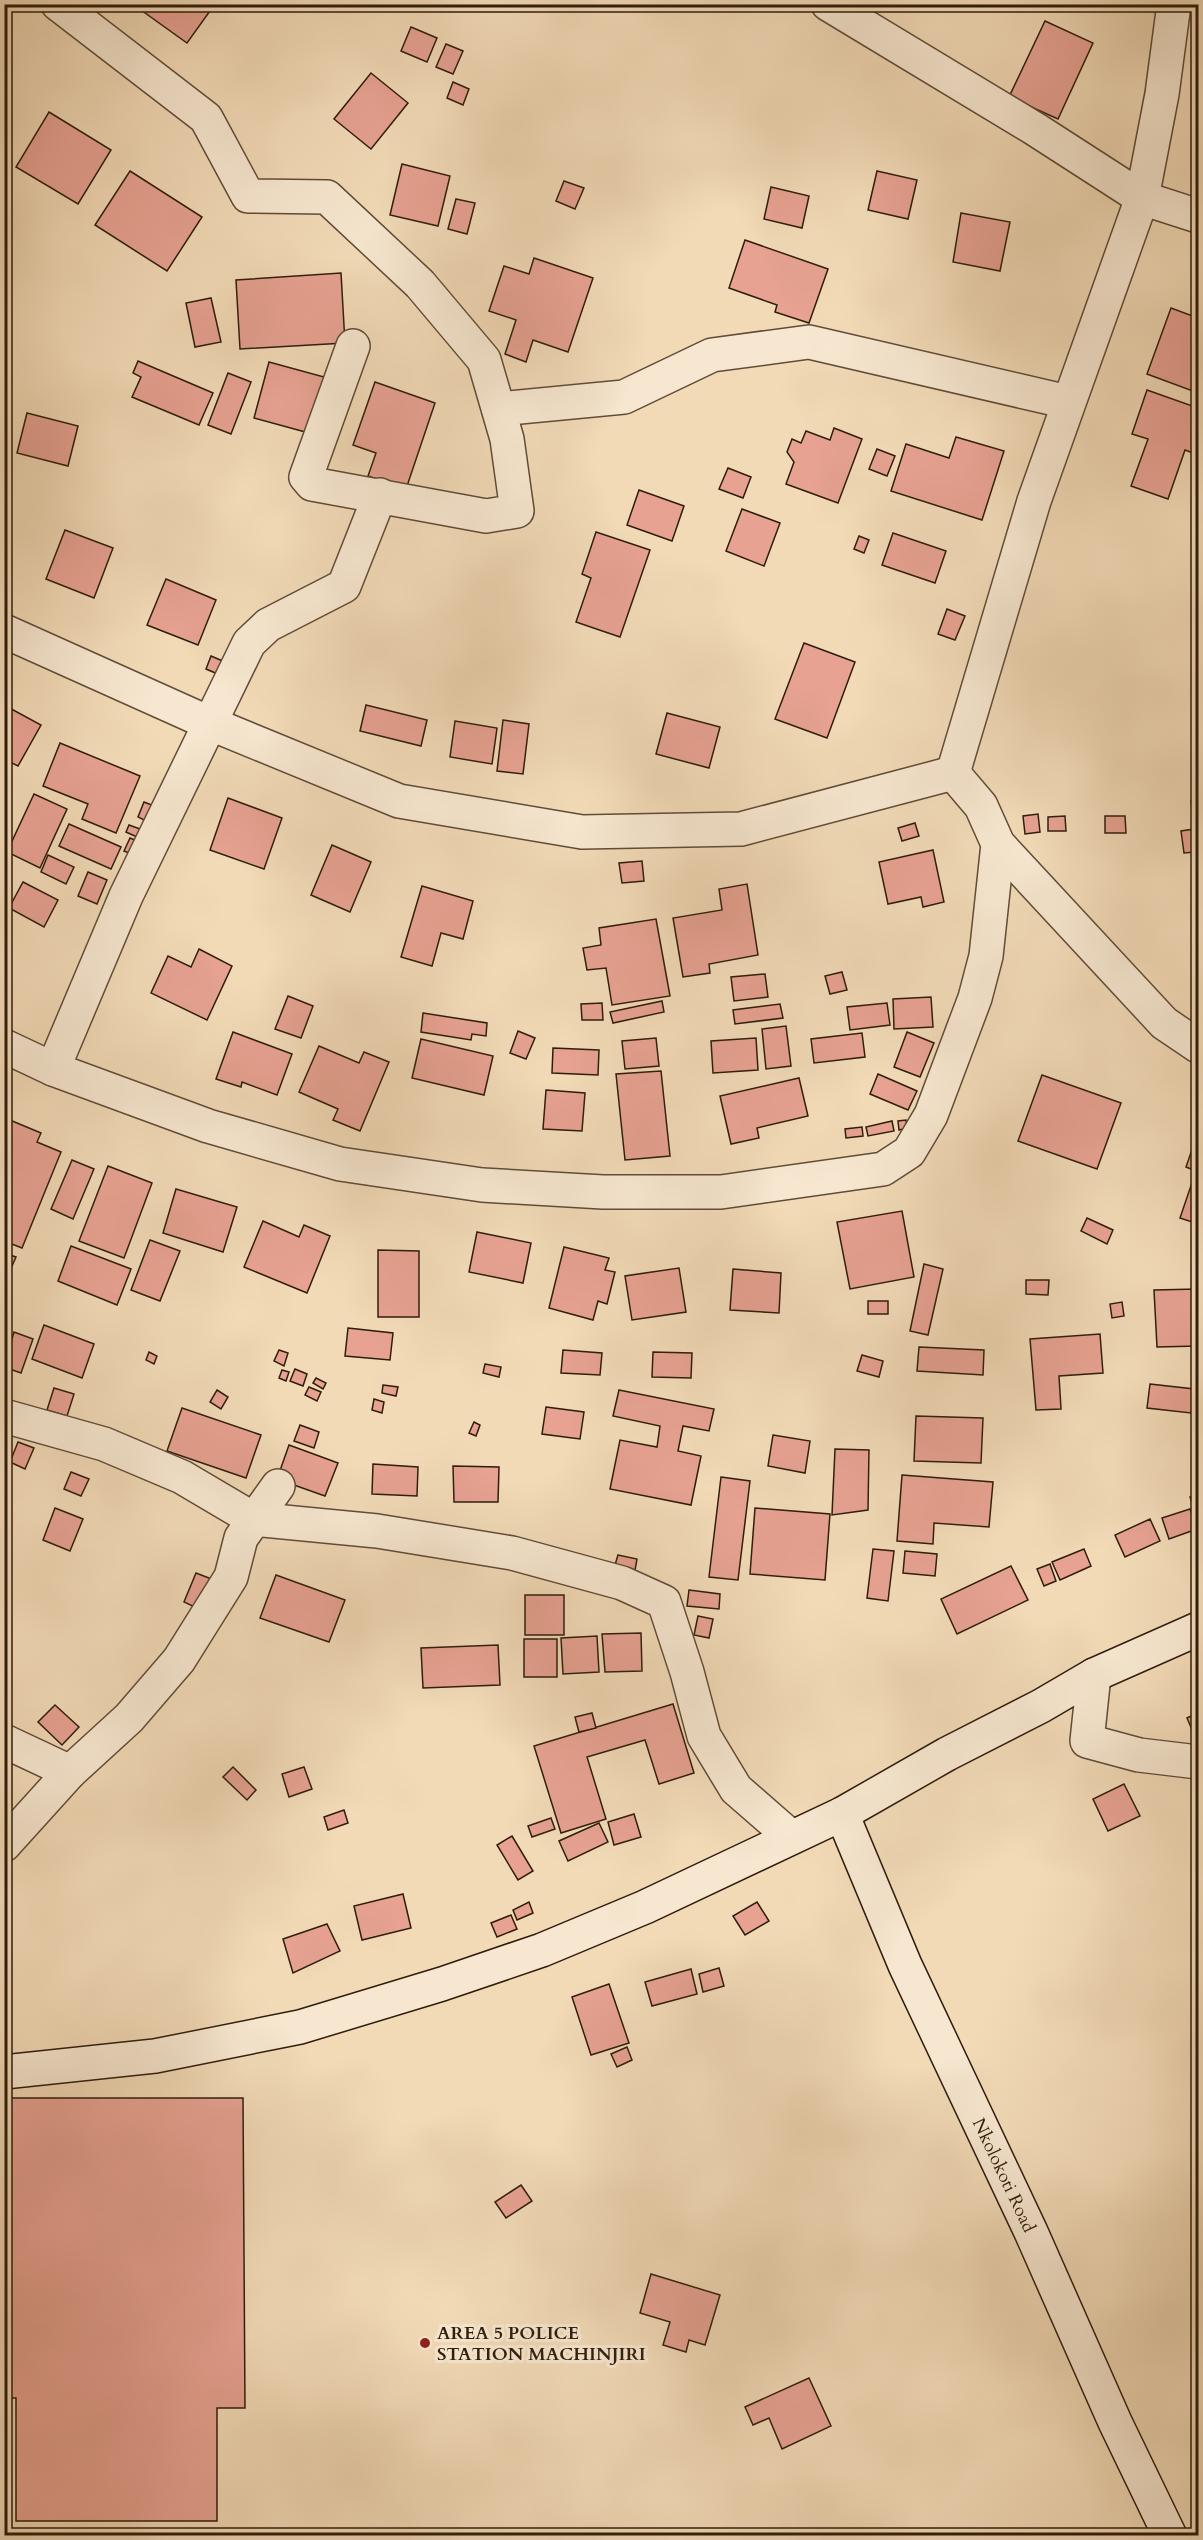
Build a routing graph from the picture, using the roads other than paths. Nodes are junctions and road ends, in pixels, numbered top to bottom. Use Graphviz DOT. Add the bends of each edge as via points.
graph roads {
  1 [pos="58,4"];
  2 [pos="828,4"];
  3 [pos="1174,4"];
  4 [pos="1142,198"];
  5 [pos="1198,216"];
  6 [pos="353,346"];
  7 [pos="1068,402"];
  8 [pos="499,409"];
  9 [pos="380,495"];
  10 [pos="4,631"];
  11 [pos="209,723"];
  12 [pos="953,773"];
  13 [pos="998,844"];
  14 [pos="4,1046"];
  15 [pos="1198,1046"];
  16 [pos="53,1069"];
  17 [pos="4,1416"];
  18 [pos="278,1486"];
  19 [pos="253,1519"];
  20 [pos="1198,1629"];
  21 [pos="1094,1675"];
  22 [pos="4,1741"];
  23 [pos="1198,1762"];
  24 [pos="70,1772"];
  25 [pos="842,1814"];
  26 [pos="791,1838"];
  27 [pos="4,1845"];
  28 [pos="4,2072"];
  29 [pos="1170,2535"];
  1 -- 8 [label="street" via="206,118 248,196 327,197 420,284 484,360"];
  2 -- 4 [label="street"];
  3 -- 4 [label="street"];
  4 -- 5 [label="street"];
  4 -- 7 [label="street"];
  6 -- 9 [label="street" via="306,477 312,484"];
  7 -- 8 [label="street" via="809,342 712,355 624,396"];
  7 -- 12 [label="street" via="1034,501"];
  8 -- 9 [label="street" via="517,511 486,516"];
  9 -- 11 [label="street" via="344,586 268,625 249,643"];
  10 -- 11 [label="street"];
  11 -- 12 [label="street" via="399,801 582,832 741,830"];
  11 -- 16 [label="street" via="126,896"];
  12 -- 13 [label="street" via="981,806"];
  13 -- 15 [label="street" via="1164,1023"];
  13 -- 16 [label="street" via="986,956 975,998 931,1115 909,1152 883,1169 721,1192 603,1192 482,1185 340,1164 208,1126"];
  14 -- 16 [label="street"];
  17 -- 19 [label="street" via="104,1444 182,1477"];
  18 -- 19 [label="street"];
  19 -- 24 [label="street" via="241,1538 231,1577 179,1660 129,1718"];
  19 -- 26 [label="street" via="377,1531 512,1553 622,1583 664,1602 704,1736 736,1789"];
  20 -- 21 [label="street"];
  21 -- 23 [label="street" via="1087,1741 1139,1755"];
  21 -- 25 [label="street"];
  22 -- 24 [label="street"];
  24 -- 27 [label="street"];
  25 -- 26 [label="street"];
  25 -- 29 [label="street, Nkolokoti Road" via="905,1965"];
  26 -- 28 [label="street" via="645,1907 542,1950 300,2027 155,2056"];
}
